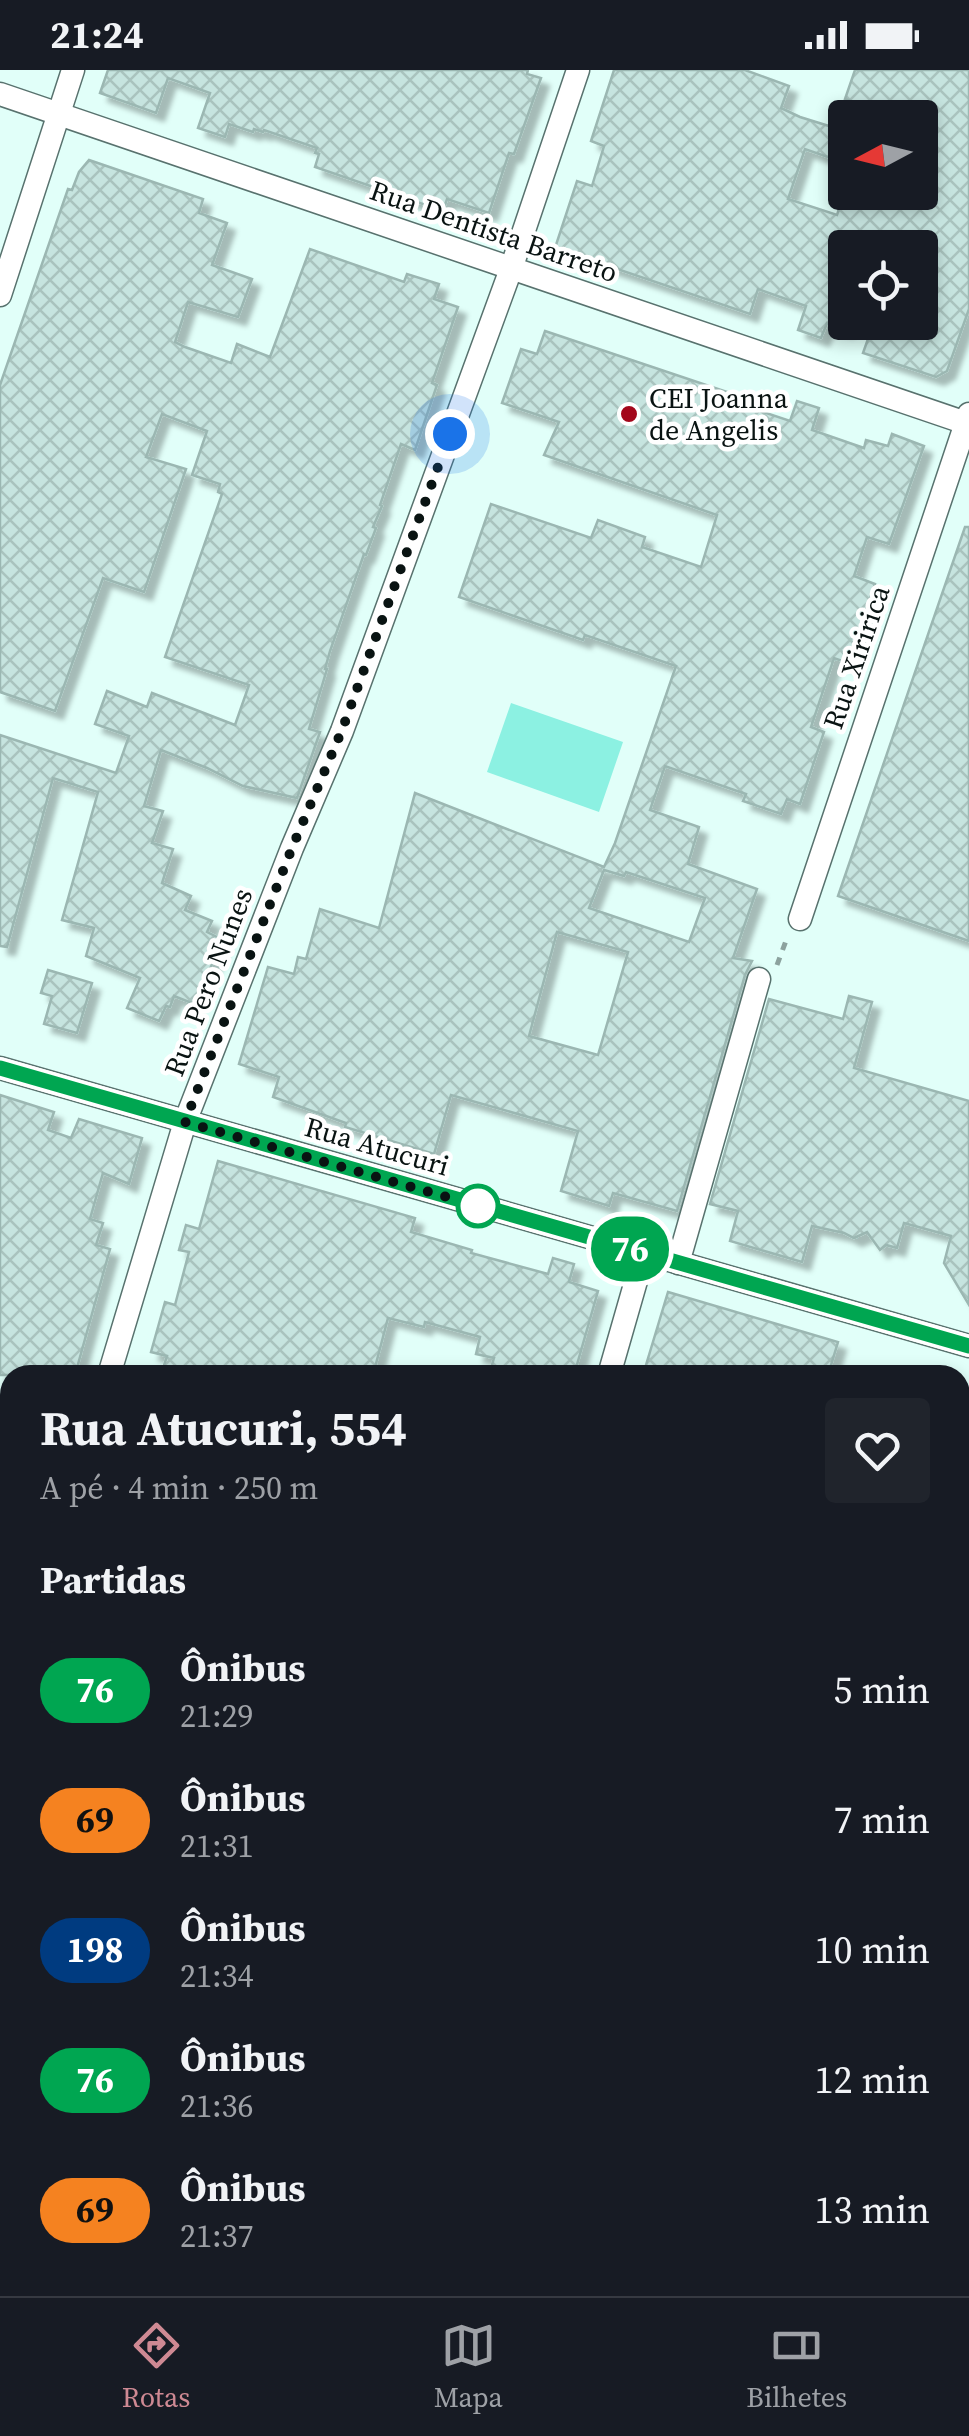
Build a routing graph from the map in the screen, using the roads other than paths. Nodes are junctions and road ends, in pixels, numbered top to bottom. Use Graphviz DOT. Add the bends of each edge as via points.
graph roads {
  1 [pos="74,70"];
  2 [pos="578,70"];
  3 [pos="0,94"];
  4 [pos="58,115"];
  5 [pos="511,269"];
  6 [pos="0,295"];
  7 [pos="968,420"];
  8 [pos="800,918"];
  9 [pos="758,979"];
  10 [pos="0,1068"];
  11 [pos="185,1122"];
  12 [pos="644,1253"];
  13 [pos="678,1263"];
  14 [pos="969,1346"];
  15 [pos="112,1365"];
  16 [pos="613,1365"];
  1 -- 4 [label="street"];
  2 -- 5 [label="street, Rua Pero Nunes"];
  3 -- 4 [label="street, Rua Dentista Barreto"];
  4 -- 5 [label="street, Rua Dentista Barreto"];
  4 -- 6 [label="street"];
  5 -- 7 [label="street, Rua Dentista Barreto"];
  5 -- 11 [label="street, Rua Pero Nunes" via="342,730"];
  7 -- 8 [label="street, Rua Xiririca"];
  9 -- 13 [label="street"];
  10 -- 11 [label="street, Rua Atucuri"];
  11 -- 12 [label="street, Rua Atucuri"];
  11 -- 15 [label="street, Rua Pero Nunes"];
  12 -- 13 [label="street, Rua Atucuri"];
  12 -- 16 [label="street"];
  13 -- 14 [label="street, Rua Atucuri"];
}
